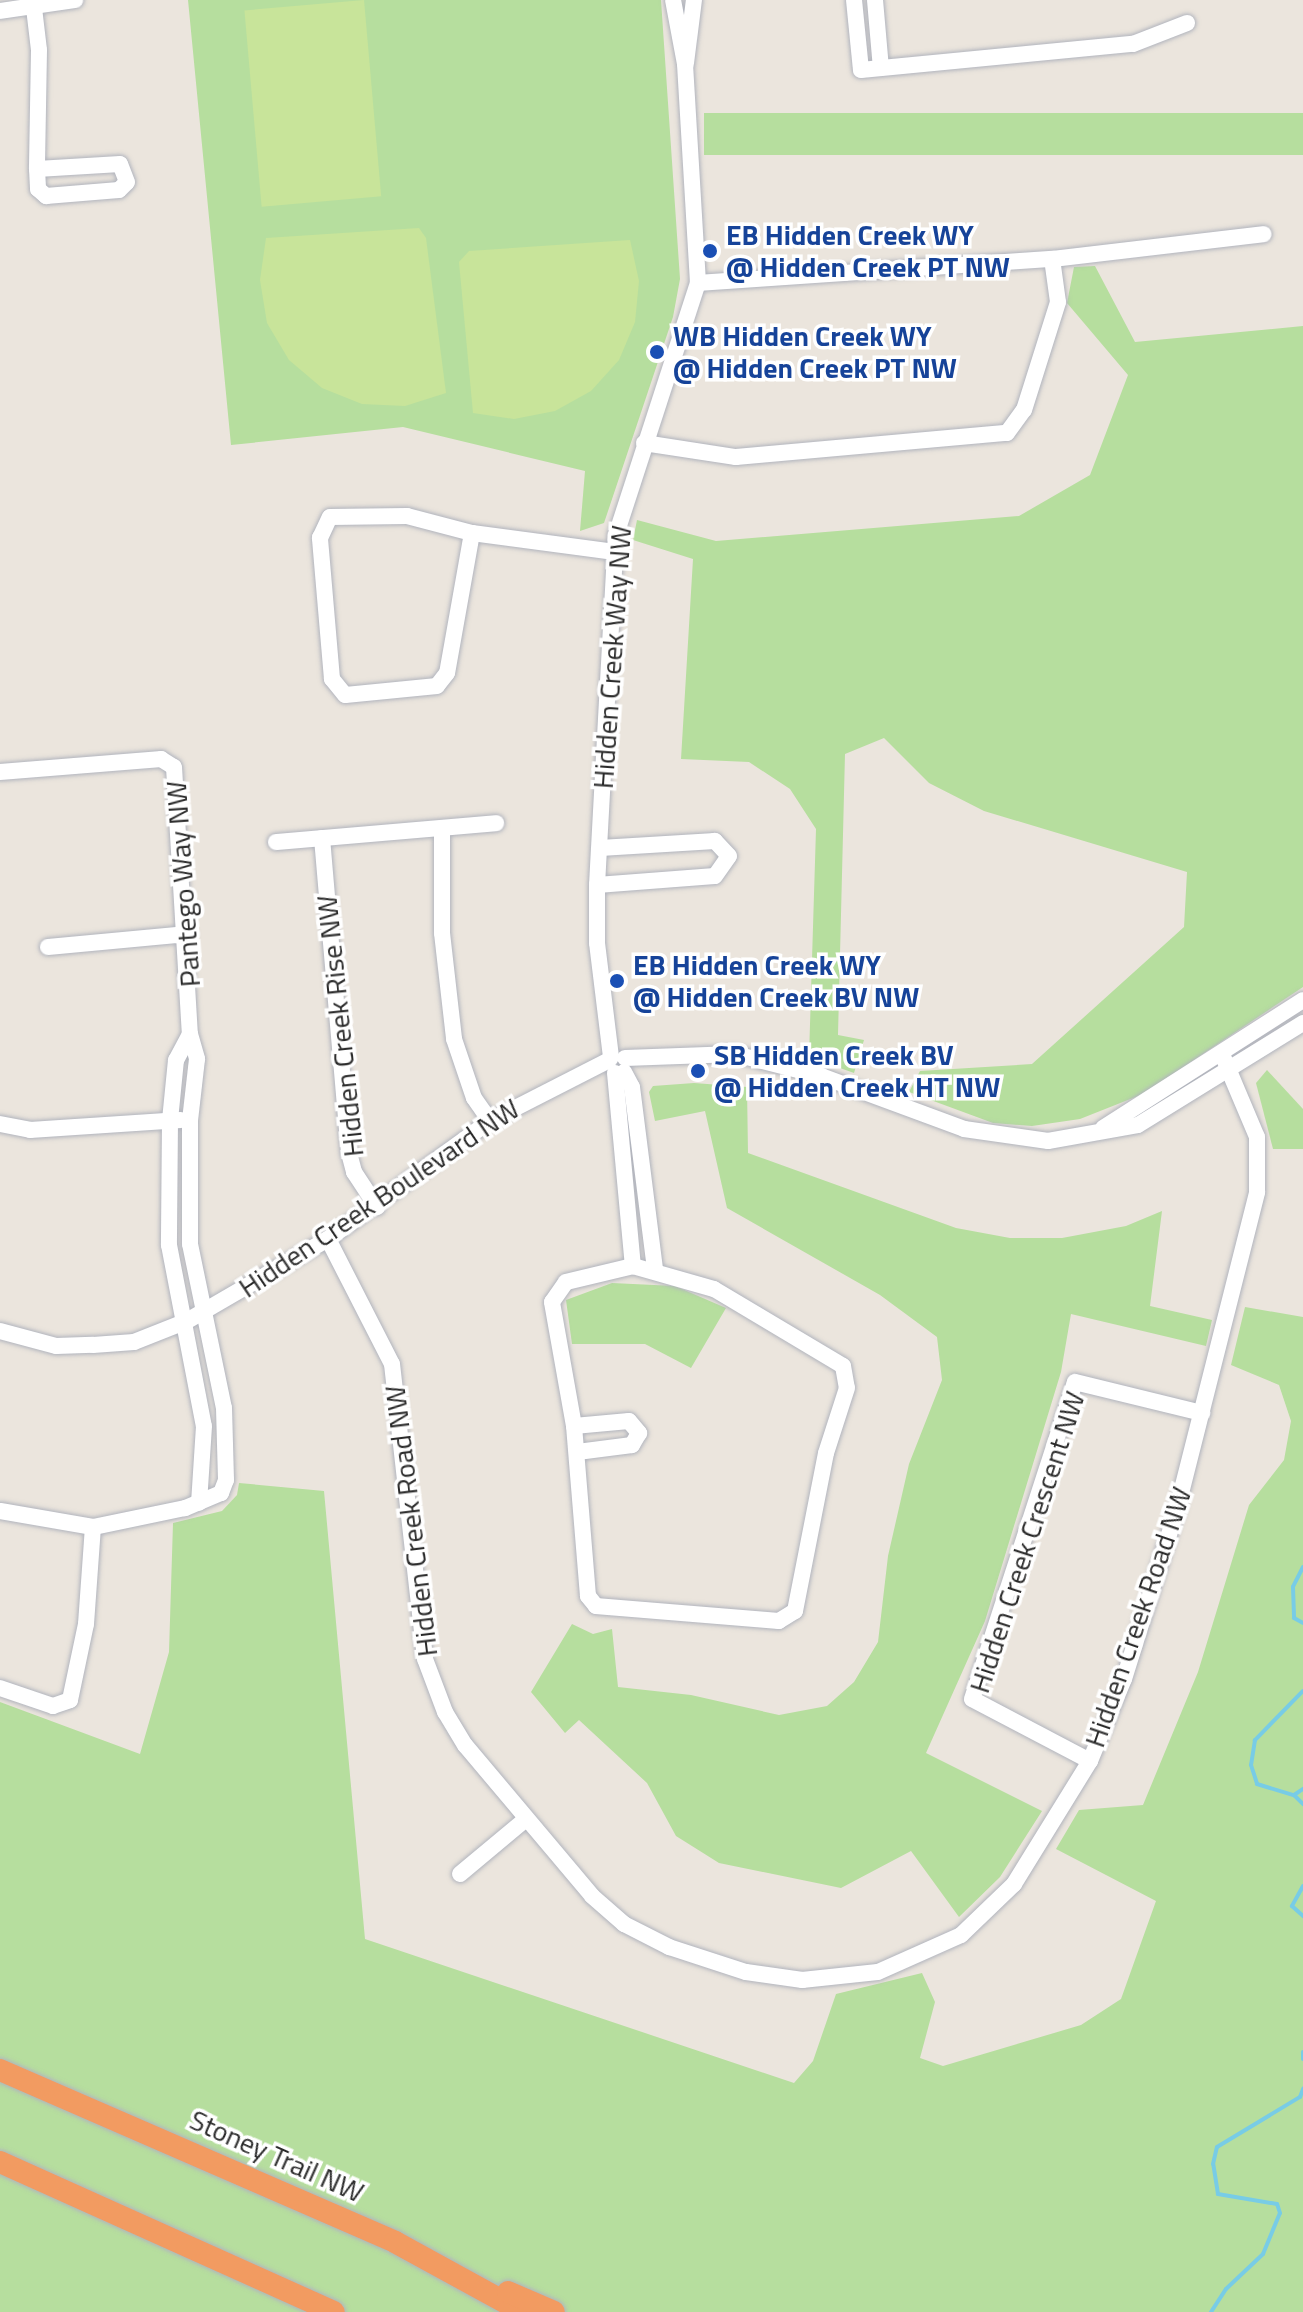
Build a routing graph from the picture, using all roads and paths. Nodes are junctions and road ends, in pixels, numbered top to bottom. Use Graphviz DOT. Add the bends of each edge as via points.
graph roads {
  1 [pos="75,0"];
  2 [pos="673,0"];
  3 [pos="694,0"];
  4 [pos="854,0"];
  5 [pos="875,0"];
  6 [pos="34,8"];
  7 [pos="0,11"];
  8 [pos="1187,23"];
  9 [pos="685,64"];
  10 [pos="881,68"];
  11 [pos="37,169"];
  12 [pos="1264,234"];
  13 [pos="1052,259"];
  14 [pos="698,283"];
  15 [pos="644,443"];
  16 [pos="472,533"];
  17 [pos="615,552"];
  18 [pos="0,772"];
  19 [pos="496,823"];
  20 [pos="442,829"];
  21 [pos="322,838"];
  22 [pos="276,842"];
  23 [pos="600,848"];
  24 [pos="597,885"];
  25 [pos="187,934"];
  26 [pos="48,947"];
  27 [pos="1303,1000"];
  28 [pos="1303,1023"];
  29 [pos="190,1034"];
  30 [pos="1222,1054"];
  31 [pos="618,1064"];
  32 [pos="1230,1071"];
  33 [pos="170,1120"];
  34 [pos="190,1120"];
  35 [pos="490,1121"];
  36 [pos="0,1124"];
  37 [pos="1092,1135"];
  38 [pos="377,1207"];
  39 [pos="328,1239"];
  40 [pos="633,1266"];
  41 [pos="655,1268"];
  42 [pos="206,1312"];
  43 [pos="187,1321"];
  44 [pos="0,1331"];
  45 [pos="1202,1413"];
  46 [pos="574,1426"];
  47 [pos="577,1452"];
  48 [pos="199,1503"];
  49 [pos="0,1511"];
  50 [pos="93,1527"];
  51 [pos="0,1688"];
  52 [pos="1090,1761"];
  53 [pos="526,1819"];
  54 [pos="460,1874"];
  55 [pos="0,2070"];
  56 [pos="0,2162"];
  57 [pos="449,2270"];
  58 [pos="334,2312"];
  59 [pos="523,2312"];
  60 [pos="554,2312"];
  1 -- 6 [label="street"];
  2 -- 9 [label="street, Hidden Creek Way NW"];
  3 -- 9 [label="street, Hidden Creek Way NW"];
  4 -- 10 [label="street" via="861,70"];
  5 -- 10 [label="street"];
  6 -- 7 [label="street"];
  6 -- 11 [label="street"];
  8 -- 10 [label="street" via="1133,44"];
  9 -- 14 [label="street, Hidden Creek Way NW"];
  11 -- 11 [label="street" via="38,189 46,196 119,190 127,182 120,164"];
  12 -- 13 [label="street"];
  13 -- 14 [label="street"];
  13 -- 15 [label="street" via="1058,302 1024,410 1007,433 736,457"];
  14 -- 15 [label="street, Hidden Creek Way NW"];
  15 -- 17 [label="street, Hidden Creek Way NW" via="626,493"];
  16 -- 16 [label="street" via="407,516 330,517 320,538 332,679 345,695 437,686 447,673"];
  16 -- 17 [label="street"];
  17 -- 23 [label="street, Hidden Creek Way NW"];
  18 -- 25 [label="street, Pantego Way NW" via="161,759 174,767"];
  19 -- 20 [label="street"];
  20 -- 21 [label="street"];
  20 -- 35 [label="street" via="442,933 454,1039 474,1098"];
  21 -- 22 [label="street"];
  21 -- 38 [label="street, Hidden Creek Rise NW" via="349,1153 354,1172"];
  23 -- 24 [label="street, Hidden Creek Way NW"];
  23 -- 24 [label="street" via="715,841 729,856 715,876"];
  24 -- 31 [label="street, Hidden Creek Way NW" via="597,943"];
  25 -- 26 [label="street"];
  25 -- 29 [label="street, Pantego Way NW"];
  27 -- 30 [label="street, Hidden Creek Boulevard NW"];
  28 -- 32 [label="street, Hidden Creek Boulevard NW"];
  29 -- 33 [label="street, Pantego Way NW" via="176,1060"];
  29 -- 34 [label="street, Pantego Way NW" via="197,1059"];
  30 -- 32 [label="street, Hidden Creek Road NW"];
  30 -- 37 [label="street, Hidden Creek Boulevard NW"];
  31 -- 35 [label="street, Hidden Creek Boulevard NW" via="574,1078"];
  31 -- 37 [label="street, Hidden Creek Boulevard NW" via="735,1054 780,1064 964,1129 1008,1138"];
  31 -- 40 [label="street, Hidden Creek Way NW"];
  31 -- 41 [label="street, Hidden Creek Way NW" via="632,1087"];
  32 -- 37 [label="street, Hidden Creek Boulevard NW" via="1138,1125"];
  32 -- 45 [label="street, Hidden Creek Road NW" via="1257,1137 1259,1168"];
  33 -- 34 [label="street"];
  33 -- 36 [label="street" via="30,1130"];
  33 -- 43 [label="street, Pantego Way NW" via="169,1245"];
  34 -- 42 [label="street, Pantego Way NW" via="190,1244"];
  35 -- 38 [label="street, Hidden Creek Boulevard NW"];
  38 -- 39 [label="street, Hidden Creek Boulevard NW"];
  39 -- 42 [label="street, Hidden Creek Boulevard NW"];
  39 -- 53 [label="street, Hidden Creek Road NW" via="392,1364 425,1659 445,1712 465,1745"];
  40 -- 41 [label="street"];
  40 -- 46 [label="street" via="566,1282 552,1302"];
  41 -- 47 [label="street" via="714,1289 843,1366 847,1388 826,1453 795,1611 779,1621 596,1606 588,1596"];
  42 -- 43 [label="street, Hidden Creek Boulevard NW"];
  42 -- 48 [label="street, Pantego Way NW" via="224,1408 226,1480 221,1493"];
  43 -- 44 [label="street, Hidden Creek Boulevard NW" via="134,1342 93,1345 56,1346"];
  43 -- 48 [label="street, Pantego Way NW" via="204,1426"];
  45 -- 52 [label="street, Hidden Creek Road NW" via="1124,1679"];
  45 -- 52 [label="street, Hidden Creek Crescent NW" via="1075,1382 972,1699"];
  46 -- 47 [label="street"];
  46 -- 47 [label="street" via="629,1421 639,1433 632,1445"];
  48 -- 50 [label="street"];
  49 -- 50 [label="street"];
  50 -- 51 [label="street" via="86,1624 70,1700 53,1706"];
  52 -- 53 [label="street, Hidden Creek Road NW" via="1033,1856 992,1910 961,1935 913,1960 850,1977 802,1980 746,1972 669,1947 624,1924 592,1896"];
  53 -- 54 [label="street"];
  55 -- 57 [label="highway, Stoney Trail NW" via="153,2133"];
  56 -- 58 [label="highway"];
  57 -- 59 [label="highway, Stoney Trail NW"];
  57 -- 60 [label="highway"];
}
